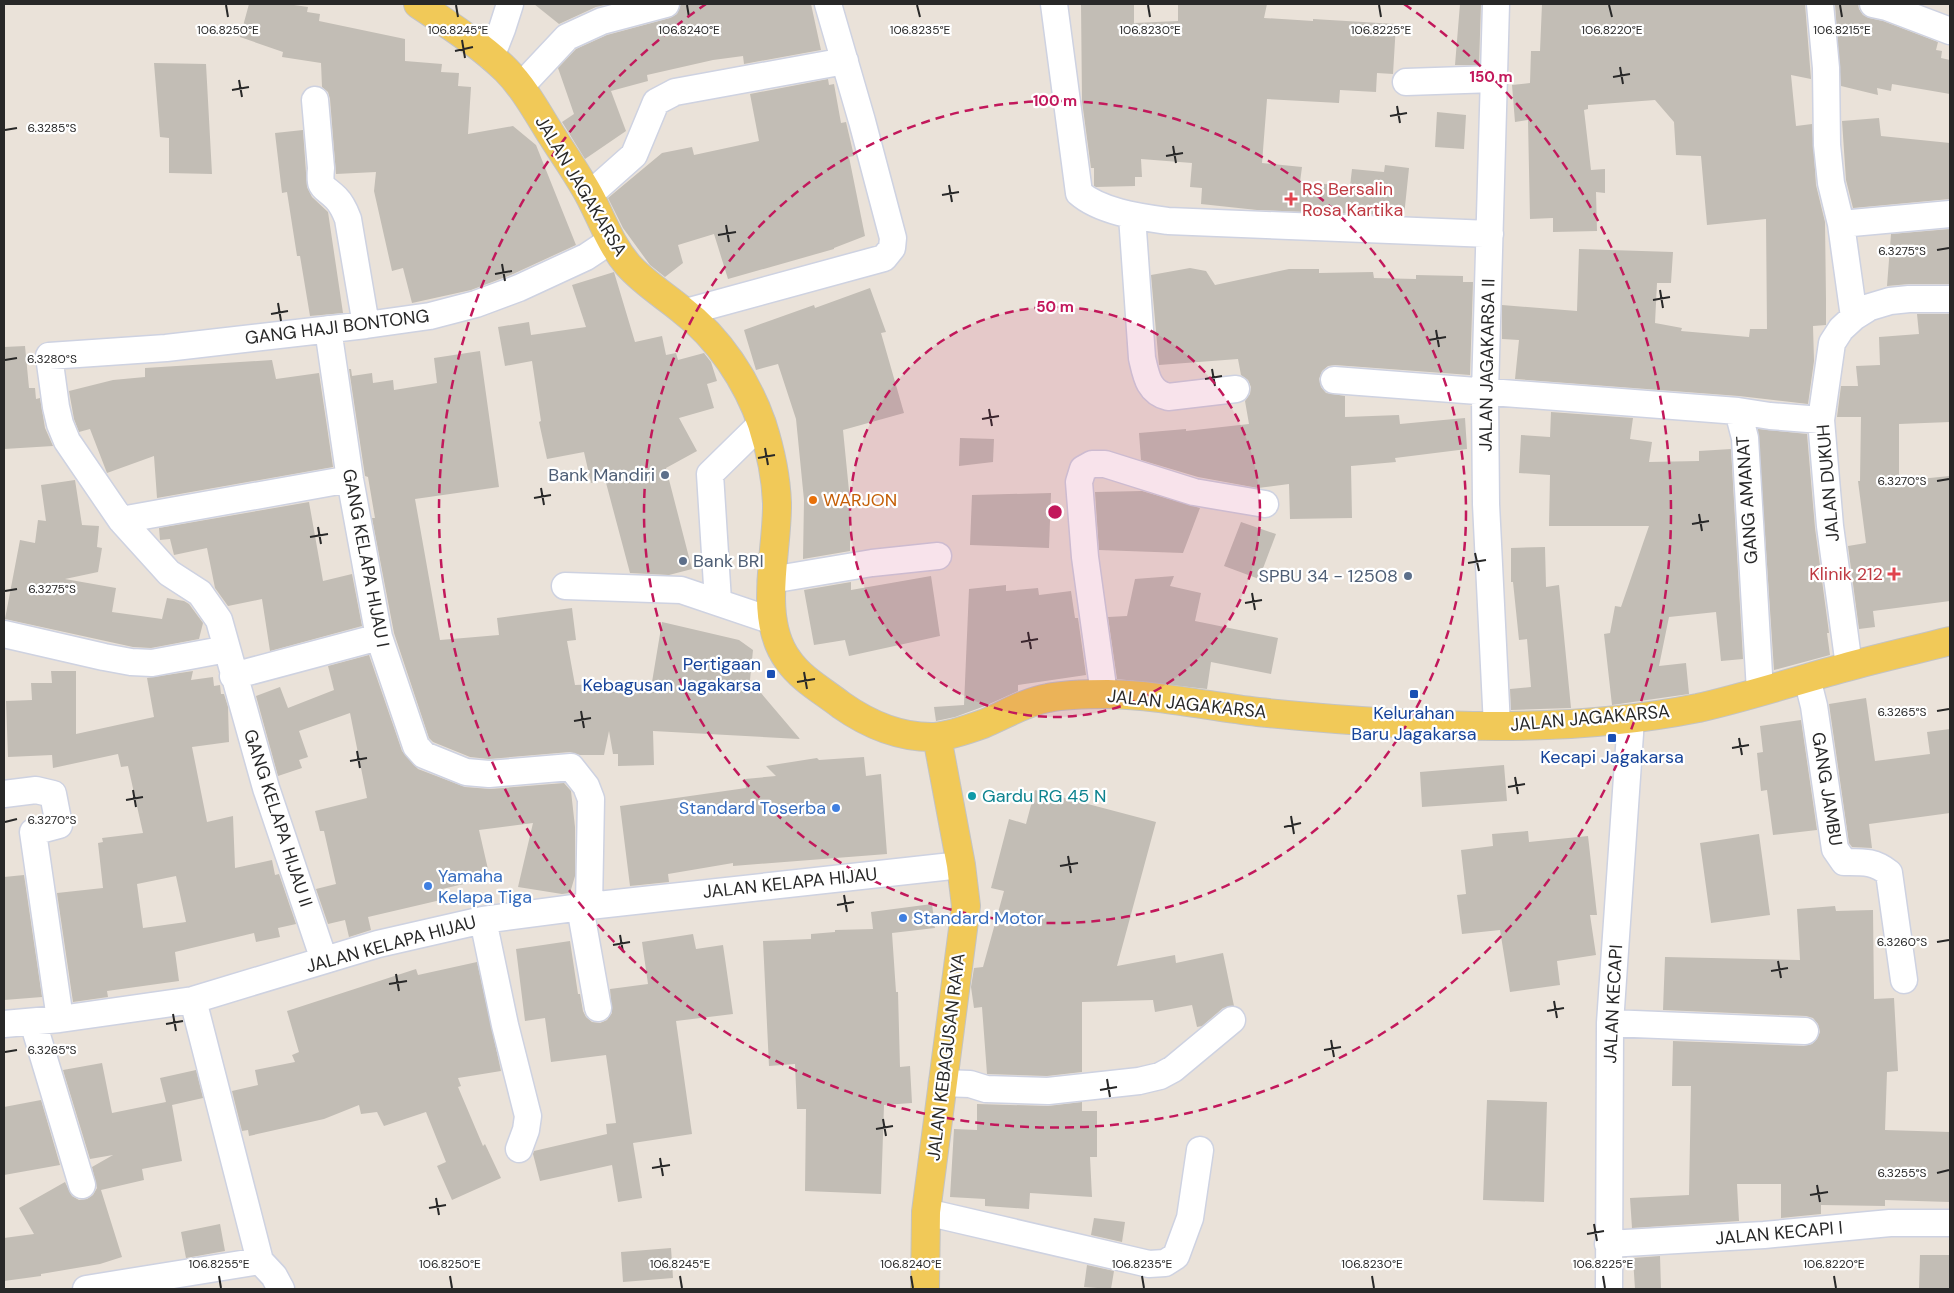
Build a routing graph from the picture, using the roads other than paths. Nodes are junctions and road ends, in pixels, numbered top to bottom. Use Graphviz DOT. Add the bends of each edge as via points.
graph roads {
  1 [pos="510,4"];
  2 [pos="666,4"];
  3 [pos="828,4"];
  4 [pos="1054,4"];
  5 [pos="1496,4"];
  6 [pos="1820,4"];
  7 [pos="1873,4"];
  8 [pos="432,8"];
  9 [pos="1950,31"];
  10 [pos="491,57"];
  11 [pos="845,61"];
  12 [pos="1494,79"];
  13 [pos="1406,82"];
  14 [pos="521,86"];
  15 [pos="315,100"];
  16 [pos="589,195"];
  17 [pos="1950,214"];
  18 [pos="1132,216"];
  19 [pos="1840,224"];
  20 [pos="1490,234"];
  21 [pos="610,241"];
  22 [pos="1950,300"];
  23 [pos="686,312"];
  24 [pos="1854,317"];
  25 [pos="366,325"];
  26 [pos="328,329"];
  27 [pos="49,356"];
  28 [pos="1334,380"];
  29 [pos="1236,389"];
  30 [pos="1486,393"];
  31 [pos="1738,411"];
  32 [pos="1821,420"];
  33 [pos="762,424"];
  34 [pos="350,479"];
  35 [pos="1265,504"];
  36 [pos="121,520"];
  37 [pos="938,556"];
  38 [pos="771,580"];
  39 [pos="565,586"];
  40 [pos="718,601"];
  41 [pos="773,621"];
  42 [pos="4,634"];
  43 [pos="379,637"];
  44 [pos="1950,641"];
  45 [pos="227,649"];
  46 [pos="1849,666"];
  47 [pos="233,676"];
  48 [pos="1808,678"];
  49 [pos="1760,691"];
  50 [pos="1104,694"];
  51 [pos="1631,719"];
  52 [pos="1497,726"];
  53 [pos="937,737"];
  54 [pos="4,794"];
  55 [pos="961,865"];
  56 [pos="584,906"];
  57 [pos="483,920"];
  58 [pos="324,960"];
  59 [pos="1904,980"];
  60 [pos="193,1000"];
  61 [pos="598,1008"];
  62 [pos="60,1019"];
  63 [pos="1232,1020"];
  64 [pos="32,1022"];
  65 [pos="1610,1023"];
  66 [pos="4,1024"];
  67 [pos="1805,1031"];
  68 [pos="942,1083"];
  69 [pos="519,1149"];
  70 [pos="1200,1150"];
  71 [pos="82,1185"];
  72 [pos="926,1212"];
  73 [pos="1950,1223"];
  74 [pos="1608,1244"];
  75 [pos="260,1261"];
  76 [pos="86,1289"];
  77 [pos="281,1289"];
  78 [pos="925,1289"];
  79 [pos="1609,1289"];
  1 -- 10 [label="street"];
  2 -- 14 [label="street" via="602,21 567,37"];
  3 -- 11 [label="street"];
  4 -- 18 [label="street" via="1079,193 1088,200"];
  5 -- 12 [label="street, JALAN JAGAKARSA II"];
  6 -- 19 [label="street" via="1831,183"];
  7 -- 9 [label="street"];
  8 -- 10 [label="main road, JALAN JAGAKARSA"];
  10 -- 14 [label="main road, JALAN JAGAKARSA"];
  11 -- 16 [label="street" via="675,92 656,102 634,155"];
  11 -- 23 [label="street" via="893,238 892,248 884,258"];
  12 -- 13 [label="street"];
  12 -- 20 [label="street, JALAN JAGAKARSA II"];
  14 -- 16 [label="main road, JALAN JAGAKARSA"];
  15 -- 25 [label="street" via="320,180 322,187 336,197 348,219"];
  16 -- 21 [label="main road, JALAN JAGAKARSA"];
  17 -- 19 [label="street"];
  18 -- 20 [label="street" via="1168,221"];
  18 -- 29 [label="street" via="1142,358 1147,380 1159,395 1168,397"];
  19 -- 24 [label="street"];
  20 -- 30 [label="street, JALAN JAGAKARSA II"];
  21 -- 23 [label="main road, JALAN JAGAKARSA" via="630,268"];
  21 -- 25 [label="street, GANG HAJI BONTONG" via="586,257 476,304 430,316"];
  22 -- 24 [label="street, JALAN DUKUH" via="1890,301 1870,307"];
  23 -- 33 [label="main road, JALAN JAGAKARSA" via="731,363"];
  24 -- 32 [label="street, JALAN DUKUH" via="1832,344"];
  25 -- 26 [label="street, GANG HAJI BONTONG"];
  26 -- 27 [label="street, GANG HAJI BONTONG" via="166,348"];
  26 -- 34 [label="street, GANG KELAPA HIJAU I"];
  27 -- 36 [label="street, GANG KELAPA HIJAU II" via="56,407 67,441"];
  28 -- 30 [label="street, GANG AMANAT"];
  30 -- 31 [label="street, GANG AMANAT"];
  30 -- 52 [label="street, JALAN JAGAKARSA II" via="1486,504"];
  31 -- 32 [label="street"];
  31 -- 49 [label="street, GANG AMANAT" via="1745,438"];
  32 -- 46 [label="street, JALAN DUKUH" via="1830,526"];
  33 -- 38 [label="main road, JALAN JAGAKARSA" via="772,464 776,501"];
  33 -- 40 [label="street" via="710,474"];
  34 -- 36 [label="street"];
  34 -- 43 [label="street, GANG KELAPA HIJAU I"];
  35 -- 50 [label="street" via="1194,492 1106,464 1092,464 1083,469 1079,482 1084,557"];
  36 -- 45 [label="street, GANG KELAPA HIJAU II" via="169,573 200,594 219,620"];
  37 -- 38 [label="street"];
  38 -- 41 [label="main road, JALAN JAGAKARSA"];
  39 -- 40 [label="street" via="681,590"];
  40 -- 41 [label="street"];
  41 -- 53 [label="main road, JALAN JAGAKARSA" via="778,642 789,662 856,716 898,733"];
  42 -- 45 [label="street" via="104,658 145,663"];
  43 -- 47 [label="street"];
  43 -- 56 [label="street, GANG KELAPA HIJAU I" via="416,746 424,755 466,772 489,774 571,767 586,786 591,799"];
  44 -- 46 [label="main road, JALAN JAGAKARSA"];
  45 -- 47 [label="street, GANG KELAPA HIJAU II"];
  46 -- 48 [label="main road, JALAN JAGAKARSA"];
  47 -- 58 [label="street, GANG KELAPA HIJAU II" via="266,788"];
  48 -- 49 [label="main road, JALAN JAGAKARSA"];
  48 -- 59 [label="street, GANG JAMBU" via="1835,849 1844,862 1866,862 1889,872"];
  49 -- 51 [label="main road, JALAN JAGAKARSA" via="1692,709"];
  50 -- 52 [label="main road, JALAN JAGAKARSA" via="1361,722"];
  50 -- 53 [label="main road, JALAN JAGAKARSA" via="1048,698 982,724"];
  51 -- 52 [label="main road, JALAN JAGAKARSA"];
  51 -- 65 [label="street, JALAN KECAPI"];
  53 -- 55 [label="main road, JALAN KEBAGUSAN RAYA"];
  54 -- 62 [label="street" via="36,790 53,794 56,806 59,825 33,832"];
  55 -- 56 [label="street, JALAN KELAPA HIJAU"];
  55 -- 68 [label="main road, JALAN KEBAGUSAN RAYA" via="966,906"];
  56 -- 57 [label="street, JALAN KELAPA HIJAU"];
  56 -- 61 [label="street"];
  57 -- 58 [label="street, JALAN KELAPA HIJAU"];
  57 -- 69 [label="street" via="528,1116"];
  58 -- 60 [label="street, JALAN KELAPA HIJAU"];
  60 -- 62 [label="street, JALAN KELAPA HIJAU"];
  60 -- 75 [label="street"];
  62 -- 64 [label="street, JALAN KELAPA HIJAU"];
  63 -- 68 [label="street" via="1173,1069 1140,1081 1048,1091 986,1089 970,1084"];
  64 -- 66 [label="street, JALAN KELAPA HIJAU"];
  64 -- 71 [label="street"];
  65 -- 67 [label="street"];
  65 -- 74 [label="street, JALAN KECAPI"];
  68 -- 72 [label="main road, JALAN KEBAGUSAN RAYA"];
  70 -- 72 [label="street" via="1190,1218 1176,1256 1165,1263 1149,1264"];
  72 -- 78 [label="main road, JALAN KEBAGUSAN RAYA"];
  73 -- 74 [label="street, JALAN KECAPI I" via="1890,1223 1744,1237"];
  74 -- 79 [label="street, JALAN KECAPI"];
  75 -- 76 [label="street"];
  75 -- 77 [label="street"];
}
